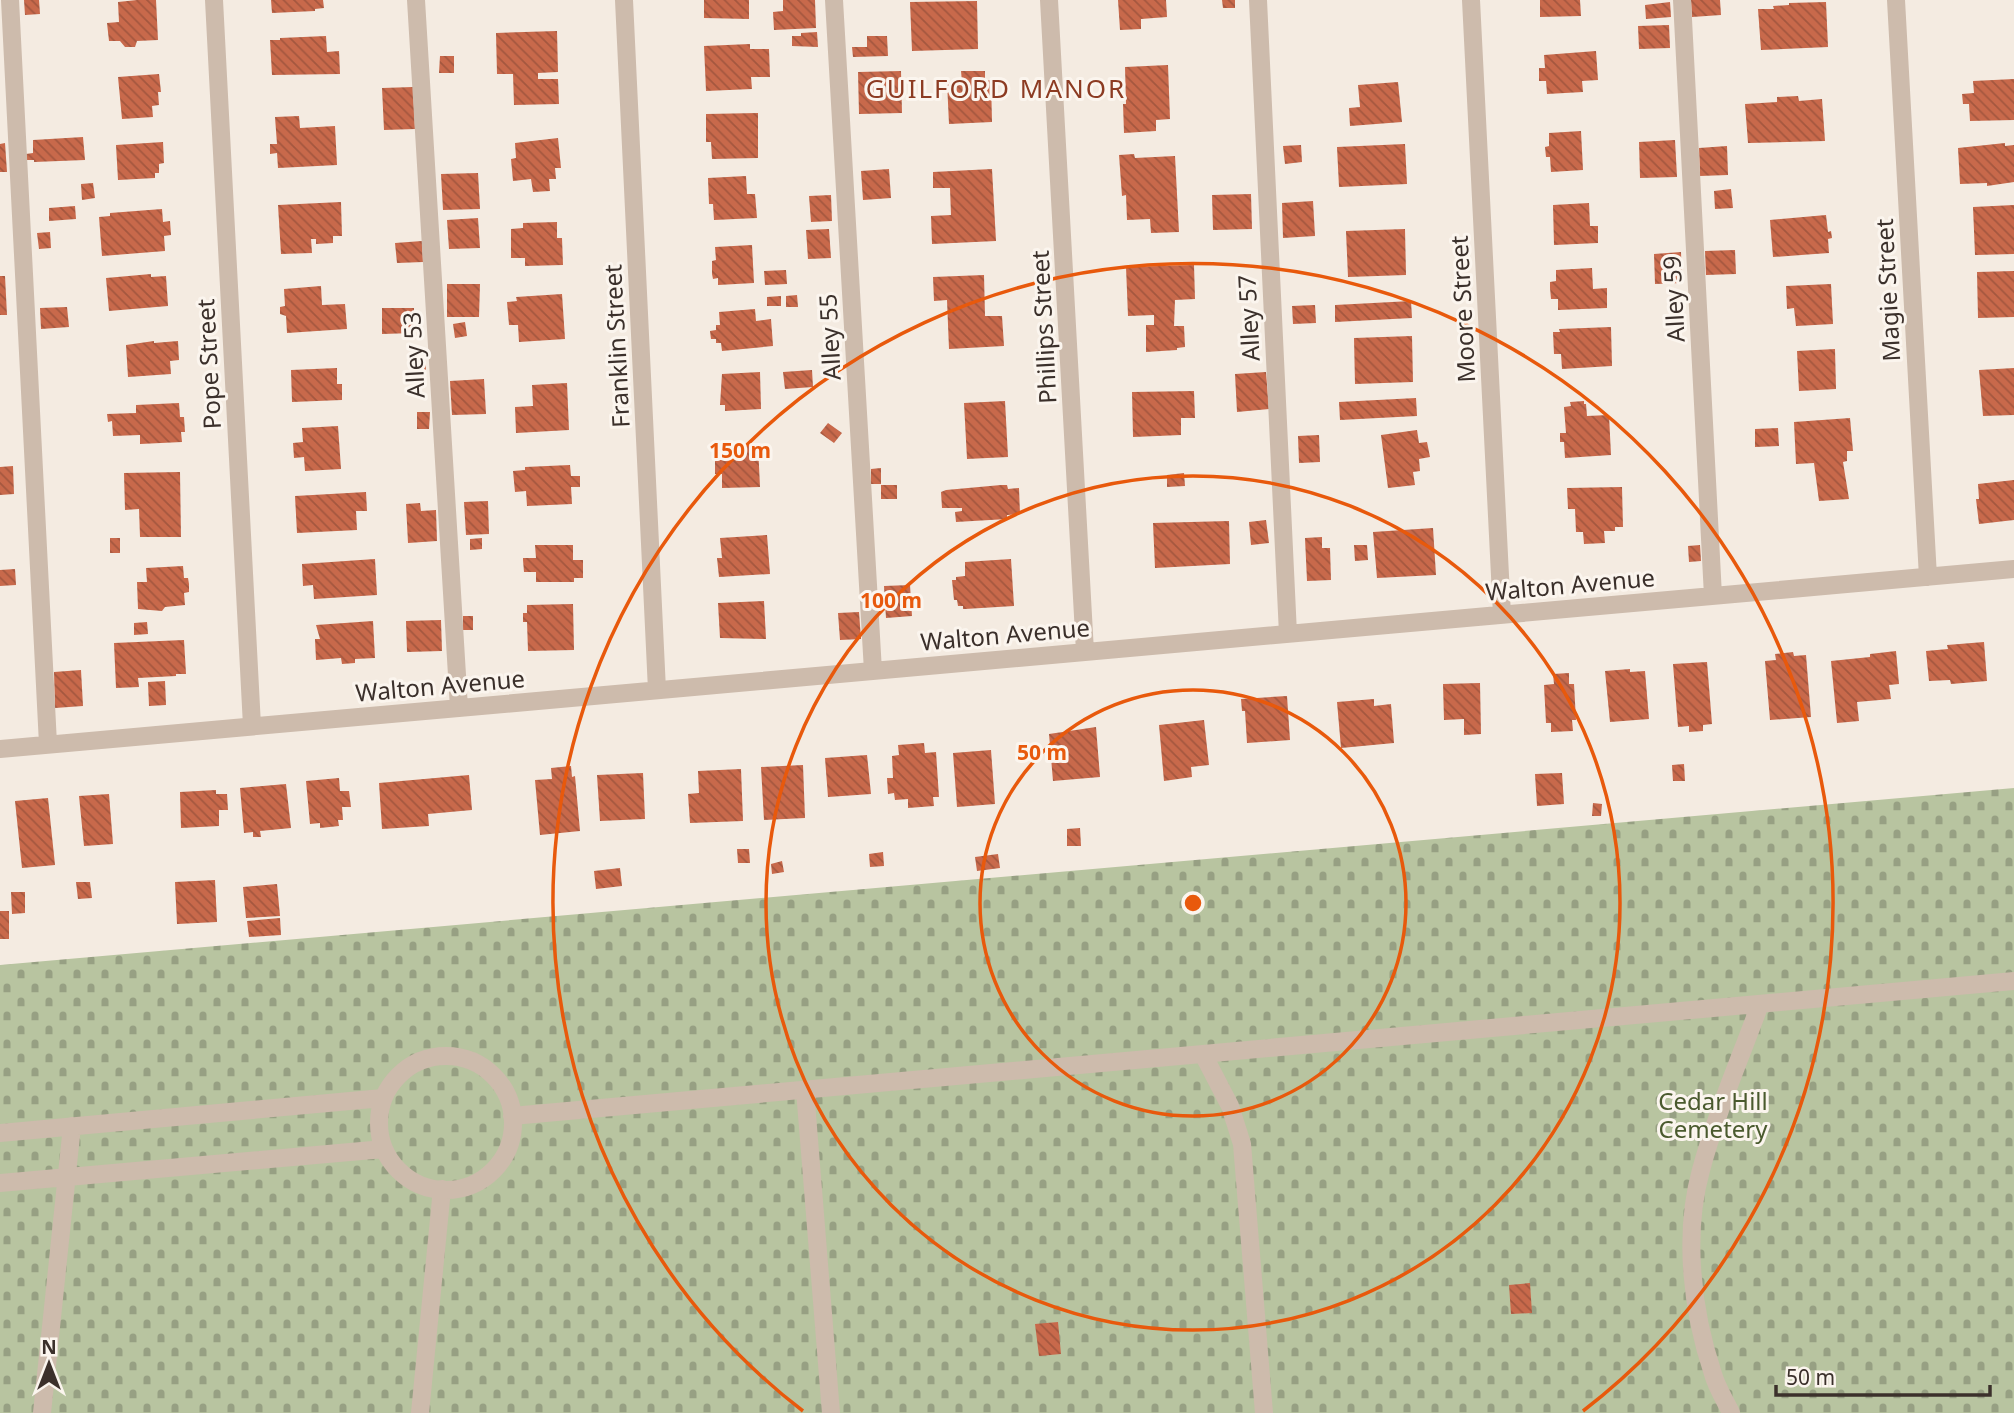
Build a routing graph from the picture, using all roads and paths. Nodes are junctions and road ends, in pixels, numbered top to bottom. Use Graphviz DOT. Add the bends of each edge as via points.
graph roads {
  1 [pos="10,0"];
  2 [pos="214,0"];
  3 [pos="416,0"];
  4 [pos="624,0"];
  5 [pos="834,0"];
  6 [pos="1049,0"];
  7 [pos="1258,0"];
  8 [pos="1471,0"];
  9 [pos="1682,0"];
  10 [pos="1896,0"];
  11 [pos="2014,569"];
  12 [pos="1928,577"];
  13 [pos="1713,596"];
  14 [pos="1502,615"];
  15 [pos="1288,634"];
  16 [pos="1085,652"];
  17 [pos="873,671"];
  18 [pos="657,690"];
  19 [pos="458,708"];
  20 [pos="252,726"];
  21 [pos="48,744"];
  22 [pos="0,748"];
  23 [pos="2014,981"];
  24 [pos="1760,1004"];
  25 [pos="1203,1054"];
  26 [pos="805,1090"];
  27 [pos="383,1098"];
  28 [pos="512,1116"];
  29 [pos="72,1126"];
  30 [pos="0,1133"];
  31 [pos="384,1149"];
  32 [pos="67,1177"];
  33 [pos="0,1183"];
  34 [pos="442,1189"];
  35 [pos="43,1413"];
  36 [pos="420,1413"];
  37 [pos="831,1413"];
  38 [pos="1264,1413"];
  39 [pos="1731,1413"];
  1 -- 21 [label="street"];
  2 -- 20 [label="street, Pope Street"];
  3 -- 19 [label="street, Alley 53"];
  4 -- 18 [label="street, Franklin Street"];
  5 -- 17 [label="street, Alley 55"];
  6 -- 16 [label="street, Phillips Street"];
  7 -- 15 [label="street, Alley 57"];
  8 -- 14 [label="street, Moore Street"];
  9 -- 13 [label="street, Alley 59"];
  10 -- 12 [label="street, Magie Street"];
  11 -- 12 [label="street, Walton Avenue"];
  12 -- 13 [label="street, Walton Avenue"];
  13 -- 14 [label="street, Walton Avenue"];
  14 -- 15 [label="street, Walton Avenue"];
  15 -- 16 [label="street, Walton Avenue"];
  16 -- 17 [label="street, Walton Avenue"];
  17 -- 18 [label="street, Walton Avenue"];
  18 -- 19 [label="street, Walton Avenue"];
  19 -- 20 [label="street, Walton Avenue"];
  20 -- 21 [label="street, Walton Avenue"];
  21 -- 22 [label="street, Walton Avenue"];
  23 -- 24 [label="street"];
  24 -- 25 [label="street"];
  24 -- 39 [label="street" via="1700,1171 1692,1229 1693,1284 1701,1332 1713,1376"];
  25 -- 26 [label="street"];
  25 -- 38 [label="street" via="1230,1107 1242,1144"];
  26 -- 28 [label="street"];
  26 -- 37 [label="street"];
  27 -- 28 [label="street" via="393,1080 409,1066 450,1056 470,1060 488,1071 502,1087"];
  27 -- 29 [label="street"];
  27 -- 31 [label="street" via="378,1119"];
  28 -- 34 [label="street" via="508,1147 498,1165 482,1179"];
  29 -- 30 [label="street"];
  29 -- 32 [label="street"];
  31 -- 32 [label="street"];
  31 -- 34 [label="street" via="402,1174 421,1185"];
  32 -- 33 [label="street"];
  32 -- 35 [label="street"];
  34 -- 36 [label="street"];
}
